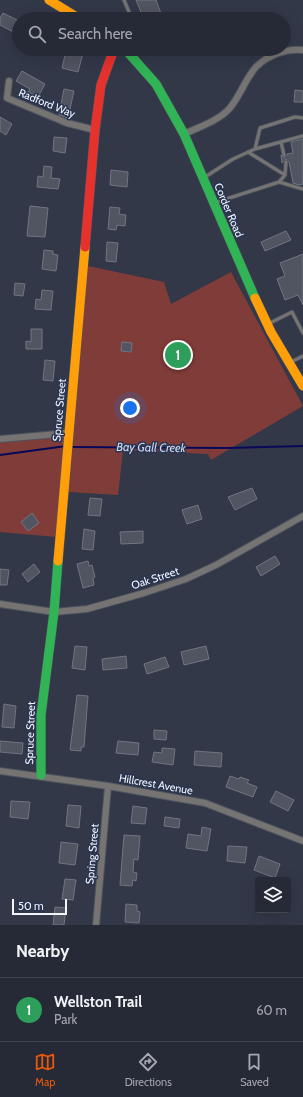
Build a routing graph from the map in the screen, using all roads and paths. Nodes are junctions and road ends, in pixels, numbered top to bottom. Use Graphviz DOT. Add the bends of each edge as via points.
graph roads {
  1 [pos="49,0"];
  2 [pos="124,0"];
  3 [pos="69,12"];
  4 [pos="129,12"];
  5 [pos="291,49"];
  6 [pos="303,50"];
  7 [pos="111,56"];
  8 [pos="131,56"];
  9 [pos="272,56"];
  10 [pos="9,81"];
  11 [pos="303,118"];
  12 [pos="95,130"];
  13 [pos="184,134"];
  14 [pos="303,136"];
  15 [pos="281,142"];
  16 [pos="255,148"];
  17 [pos="248,152"];
  18 [pos="284,155"];
  19 [pos="286,162"];
  20 [pos="285,175"];
  21 [pos="203,178"];
  22 [pos="279,182"];
  23 [pos="303,189"];
  24 [pos="214,203"];
  25 [pos="268,324"];
  26 [pos="303,334"];
  27 [pos="303,356"];
  28 [pos="289,362"];
  29 [pos="303,386"];
  30 [pos="69,435"];
  31 [pos="0,439"];
  32 [pos="303,516"];
  33 [pos="0,604"];
  34 [pos="54,612"];
  35 [pos="0,771"];
  36 [pos="41,776"];
  37 [pos="108,786"];
  38 [pos="303,841"];
  39 [pos="96,925"];
  1 -- 3 [label="street"];
  2 -- 4 [label="lane"];
  5 -- 6 [label="street"];
  7 -- 12 [label="street, Spruce Street" via="101,85"];
  8 -- 13 [label="street, Corder Road" via="156,84"];
  9 -- 13 [label="street" via="256,67 230,108 214,120"];
  10 -- 12 [label="street, Radford Way" via="8,98 67,123"];
  11 -- 16 [label="lane" via="295,116 260,128"];
  12 -- 30 [label="street, Spruce Street"];
  13 -- 21 [label="street, Corder Road"];
  14 -- 15 [label="lane"];
  15 -- 16 [label="lane"];
  15 -- 18 [label="lane"];
  16 -- 17 [label="lane"];
  17 -- 20 [label="lane"];
  17 -- 21 [label="lane"];
  19 -- 20 [label="lane"];
  20 -- 22 [label="lane"];
  21 -- 24 [label="street, Corder Road"];
  22 -- 23 [label="lane"];
  22 -- 24 [label="lane"];
  24 -- 25 [label="street, Corder Road" via="241,269"];
  25 -- 26 [label="lane" via="292,312"];
  25 -- 28 [label="street, Corder Road"];
  27 -- 28 [label="lane"];
  28 -- 29 [label="street, Corder Road"];
  30 -- 31 [label="street"];
  30 -- 34 [label="street, Spruce Street"];
  32 -- 34 [label="street, Oak Street" via="186,579 87,608"];
  33 -- 34 [label="street, Oak Street"];
  34 -- 36 [label="street, Spruce Street" via="41,714"];
  35 -- 36 [label="street, Hillcrest Avenue"];
  36 -- 37 [label="street, Hillcrest Avenue"];
  37 -- 38 [label="street, Hillcrest Avenue" via="205,803"];
  37 -- 39 [label="street, Spring Street"];
}
